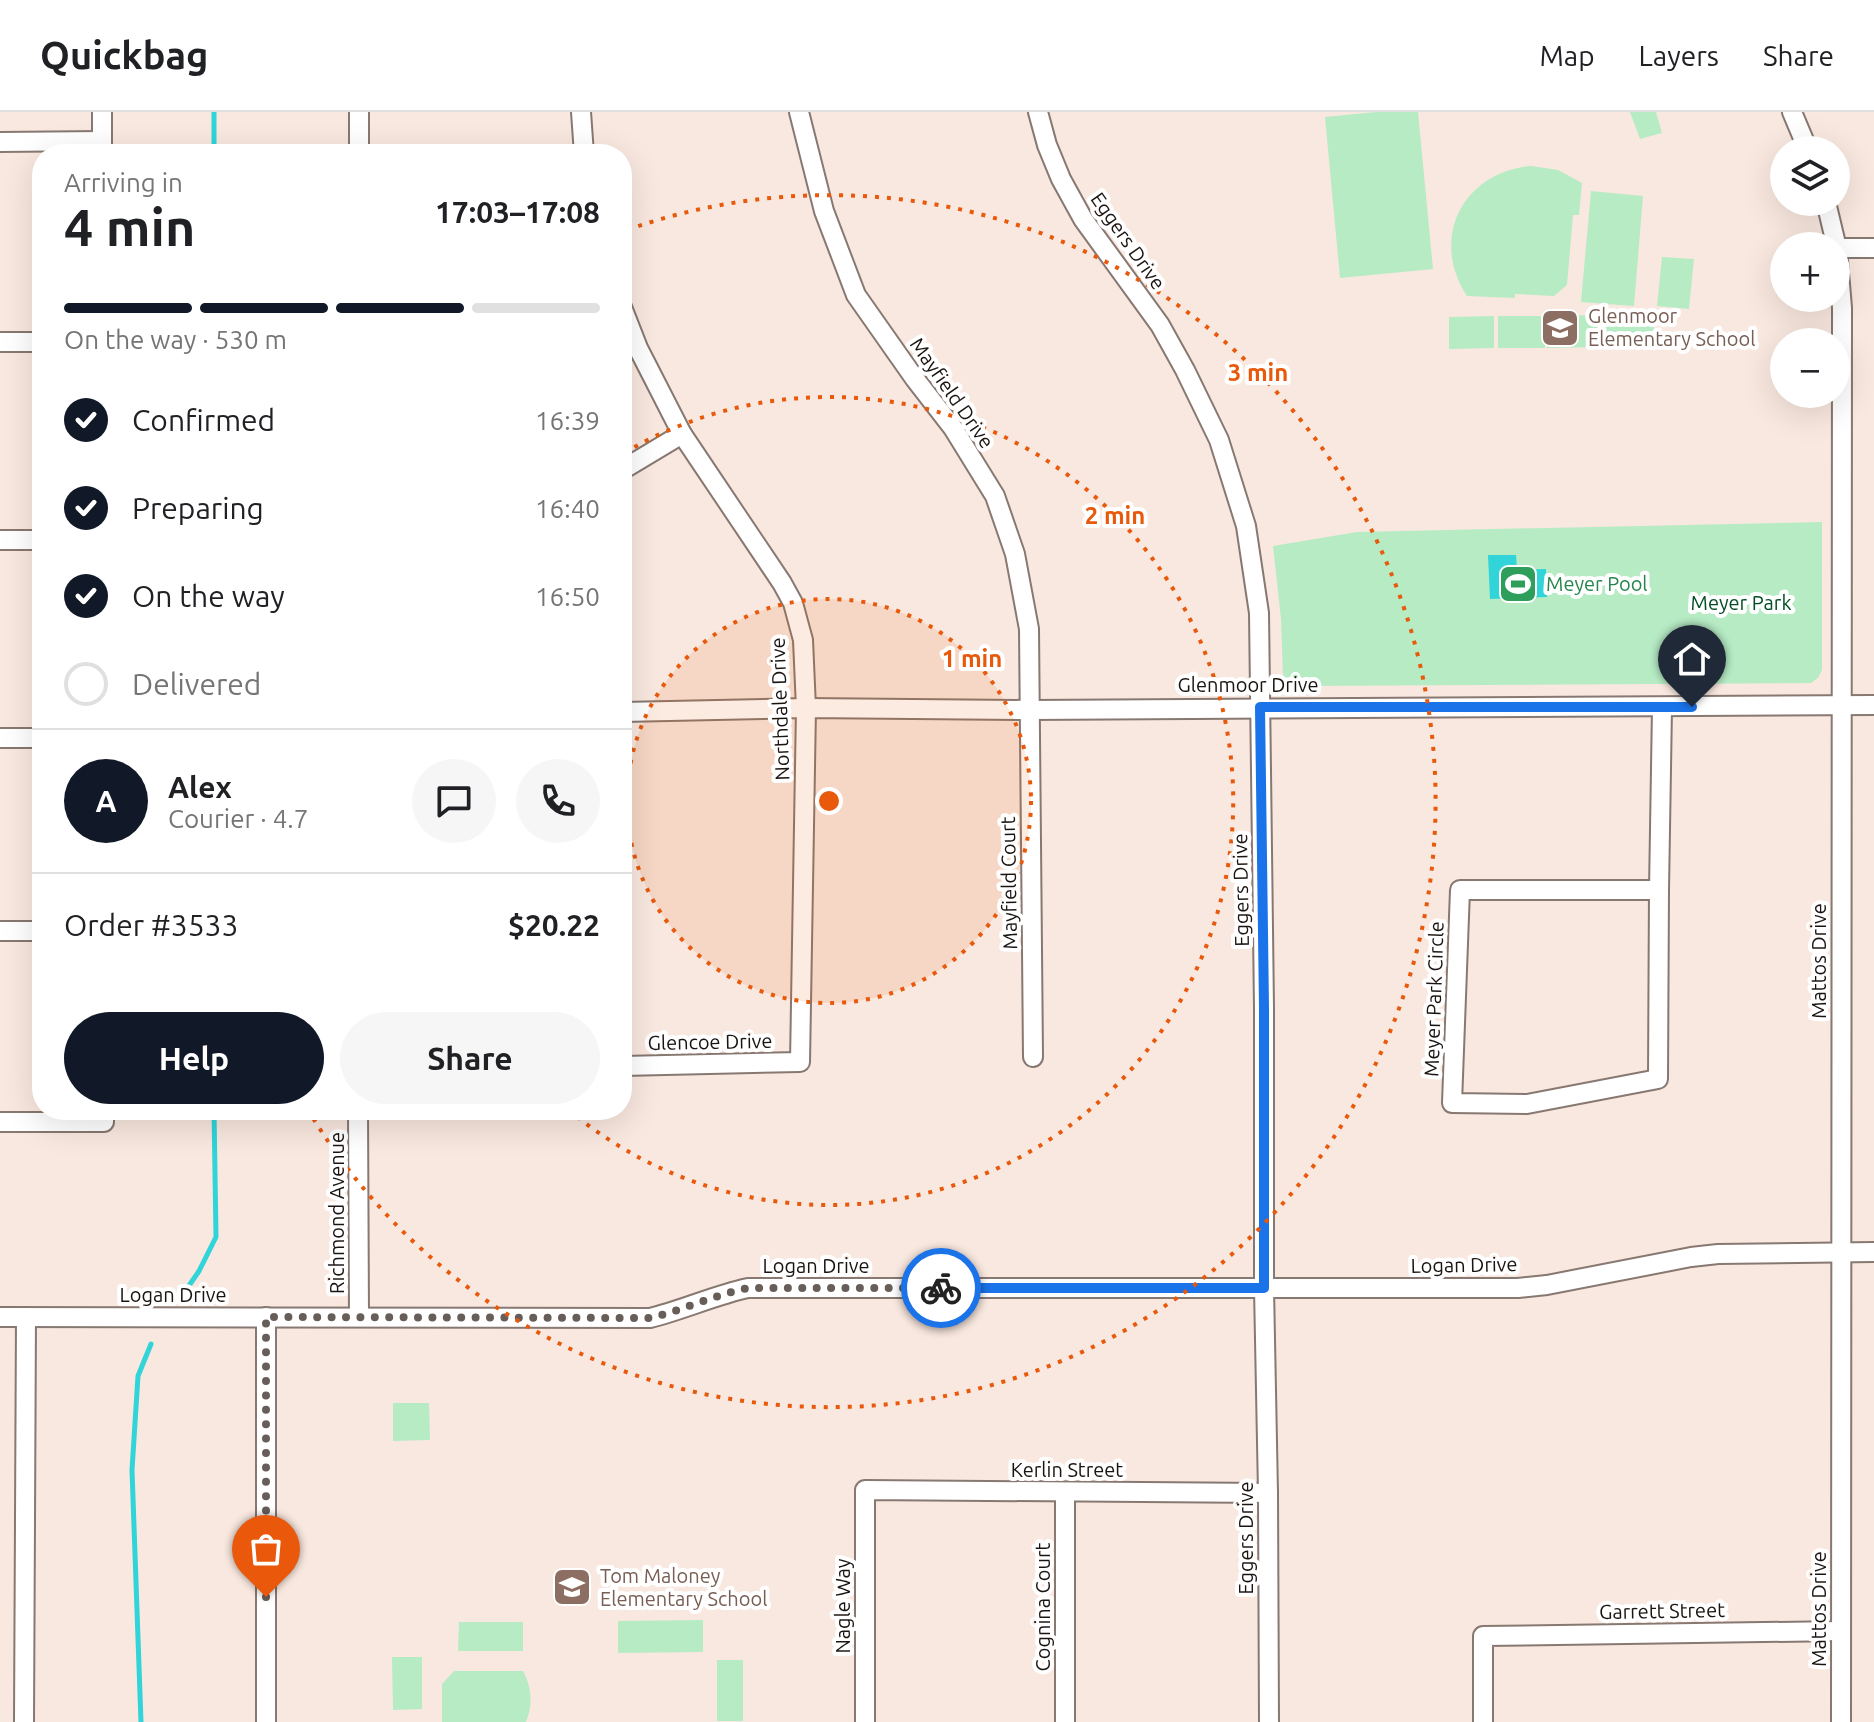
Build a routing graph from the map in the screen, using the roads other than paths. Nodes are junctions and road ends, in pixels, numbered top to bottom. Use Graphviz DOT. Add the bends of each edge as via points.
graph roads {
  1 [pos="102,112"];
  2 [pos="359,112"];
  3 [pos="581,112"];
  4 [pos="799,112"];
  5 [pos="1038,112"];
  6 [pos="1792,112"];
  7 [pos="1802,136"];
  8 [pos="0,142"];
  9 [pos="34,144"];
  10 [pos="102,144"];
  11 [pos="359,144"];
  12 [pos="583,144"];
  13 [pos="1850,248"];
  14 [pos="1874,248"];
  15 [pos="1842,312"];
  16 [pos="632,333"];
  17 [pos="0,342"];
  18 [pos="32,342"];
  19 [pos="682,434"];
  20 [pos="632,464"];
  21 [pos="0,540"];
  22 [pos="32,540"];
  23 [pos="1841,705"];
  24 [pos="1874,705"];
  25 [pos="1260,707"];
  26 [pos="806,708"];
  27 [pos="1662,708"];
  28 [pos="1030,710"];
  29 [pos="632,712"];
  30 [pos="0,738"];
  31 [pos="32,738"];
  32 [pos="1659,890"];
  33 [pos="0,931"];
  34 [pos="32,931"];
  35 [pos="1033,1057"];
  36 [pos="800,1062"];
  37 [pos="632,1066"];
  38 [pos="35,1120"];
  39 [pos="358,1120"];
  40 [pos="0,1122"];
  41 [pos="1842,1252"];
  42 [pos="1874,1252"];
  43 [pos="1264,1288"];
  44 [pos="359,1316"];
  45 [pos="0,1317"];
  46 [pos="26,1317"];
  47 [pos="266,1317"];
  48 [pos="865,1490"];
  49 [pos="1065,1492"];
  50 [pos="1268,1493"];
  51 [pos="1841,1631"];
  52 [pos="24,1722"];
  53 [pos="266,1722"];
  54 [pos="865,1722"];
  55 [pos="1065,1722"];
  56 [pos="1269,1722"];
  57 [pos="1483,1722"];
  58 [pos="1841,1722"];
  1 -- 10 [label="street"];
  2 -- 11 [label="street"];
  3 -- 12 [label="street"];
  4 -- 28 [label="street, Mayfield Drive" via="824,211 856,295 953,428 995,496 1015,554 1029,629"];
  5 -- 25 [label="street, Eggers Drive" via="1061,179 1083,219 1160,325 1219,440 1246,526 1259,613"];
  6 -- 7 [label="street"];
  8 -- 9 [label="street"];
  13 -- 14 [label="street"];
  15 -- 23 [label="street, Mattos Drive"];
  16 -- 19 [label="street, Northdale Drive"];
  17 -- 18 [label="street"];
  19 -- 20 [label="street"];
  19 -- 26 [label="street, Northdale Drive" via="793,603 803,640"];
  21 -- 22 [label="street"];
  23 -- 24 [label="street, Glenmoor Drive"];
  23 -- 27 [label="street, Glenmoor Drive"];
  23 -- 41 [label="street, Mattos Drive"];
  25 -- 27 [label="street, Glenmoor Drive"];
  25 -- 28 [label="street, Glenmoor Drive"];
  25 -- 43 [label="street, Eggers Drive"];
  26 -- 28 [label="street, Glenmoor Drive"];
  26 -- 29 [label="street, Glenmoor Drive"];
  26 -- 36 [label="street, Northdale Drive"];
  27 -- 32 [label="street, Meyer Park Circle"];
  28 -- 35 [label="street, Mayfield Court"];
  30 -- 31 [label="street"];
  32 -- 32 [label="street, Meyer Park Circle" via="1658,1079 1527,1104 1452,1103 1460,890"];
  33 -- 34 [label="street"];
  36 -- 37 [label="street, Glencoe Drive"];
  38 -- 40 [label="street"];
  39 -- 44 [label="street, Richmond Avenue"];
  41 -- 42 [label="street, Logan Drive"];
  41 -- 43 [label="street, Logan Drive" via="1718,1254 1518,1288"];
  41 -- 51 [label="street, Mattos Drive"];
  43 -- 44 [label="street, Logan Drive" via="748,1288 650,1318"];
  43 -- 50 [label="street, Eggers Drive"];
  44 -- 47 [label="street, Logan Drive"];
  45 -- 46 [label="street, Logan Drive"];
  46 -- 47 [label="street, Logan Drive"];
  46 -- 52 [label="street"];
  47 -- 53 [label="street"];
  48 -- 49 [label="street, Kerlin Street"];
  48 -- 54 [label="street, Nagle Way"];
  49 -- 50 [label="street, Kerlin Street"];
  49 -- 55 [label="street, Cognina Court"];
  50 -- 56 [label="street, Eggers Drive"];
  51 -- 57 [label="street, Garrett Street" via="1483,1636"];
  51 -- 58 [label="street, Mattos Drive"];
}
